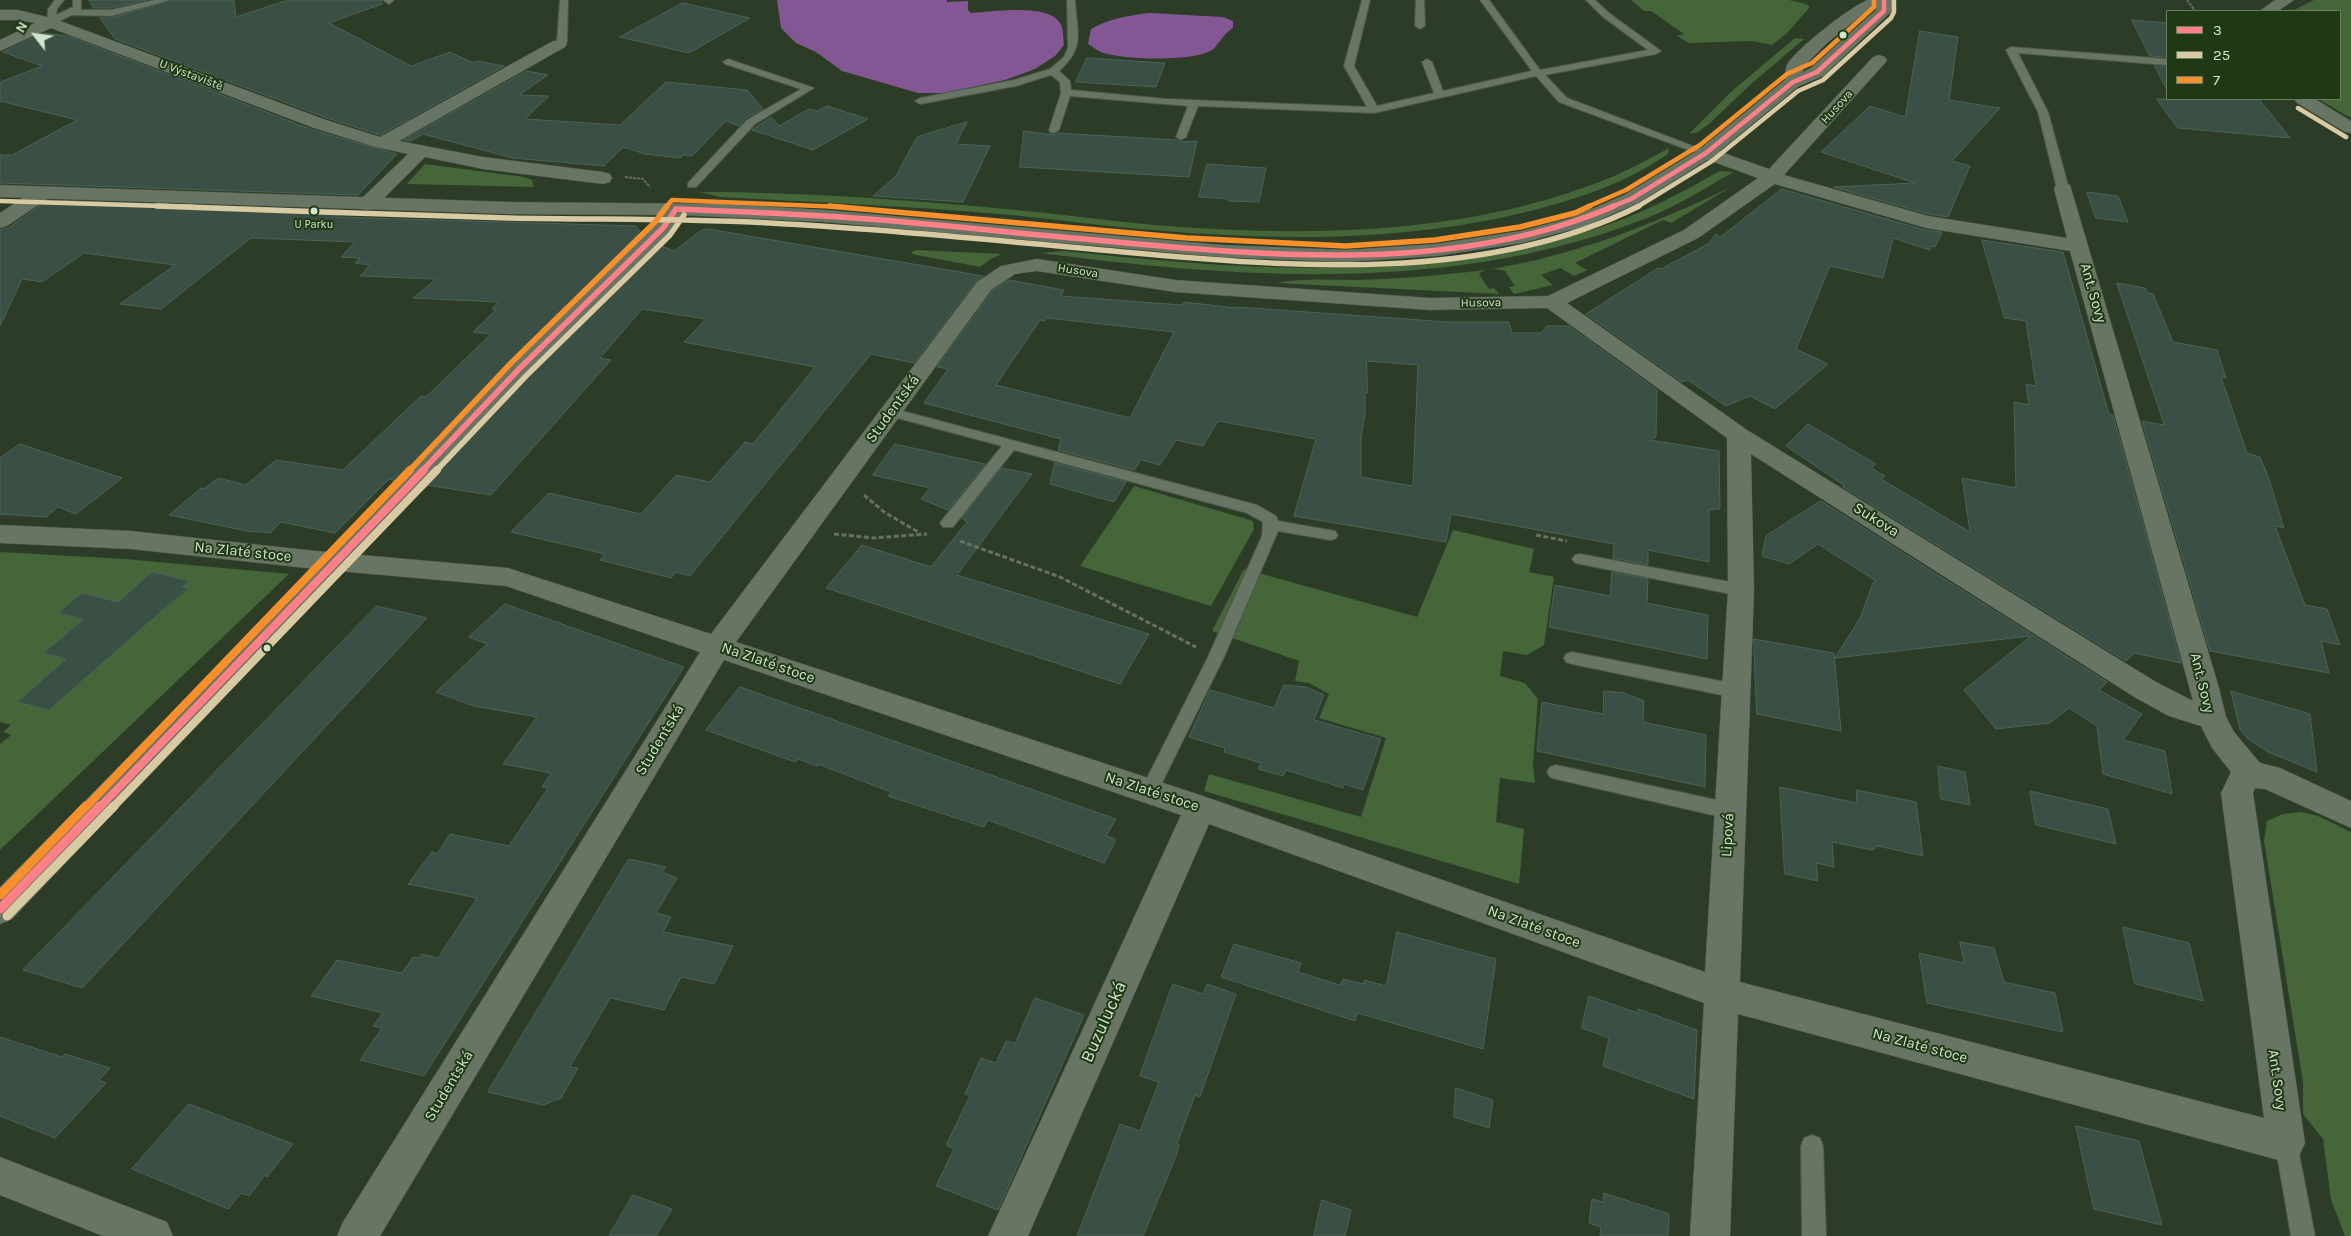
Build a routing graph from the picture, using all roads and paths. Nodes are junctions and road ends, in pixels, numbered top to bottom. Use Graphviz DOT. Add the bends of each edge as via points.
graph roads {
  1 [pos="60,0"];
  2 [pos="77,0"];
  3 [pos="166,0"];
  4 [pos="564,0"];
  5 [pos="1071,0"];
  6 [pos="1366,0"];
  7 [pos="1420,0"];
  8 [pos="1484,0"];
  9 [pos="1590,0"];
  10 [pos="1884,0"];
  11 [pos="2286,0"];
  12 [pos="2269,10"];
  13 [pos="72,12"];
  14 [pos="0,15"];
  15 [pos="50,22"];
  16 [pos="1420,26"];
  17 [pos="559,44"];
  18 [pos="0,46"];
  19 [pos="1878,60"];
  20 [pos="728,62"];
  21 [pos="1427,62"];
  22 [pos="2166,62"];
  23 [pos="1053,71"];
  24 [pos="1538,73"];
  25 [pos="1066,93"];
  26 [pos="1440,96"];
  27 [pos="2305,100"];
  28 [pos="920,101"];
  29 [pos="1192,103"];
  30 [pos="1374,110"];
  31 [pos="2351,128"];
  32 [pos="1054,130"];
  33 [pos="1181,137"];
  34 [pos="382,143"];
  35 [pos="421,151"];
  36 [pos="1706,153"];
  37 [pos="1772,177"];
  38 [pos="603,178"];
  39 [pos="643,179"];
  40 [pos="692,185"];
  41 [pos="2063,188"];
  42 [pos="652,190"];
  43 [pos="0,192"];
  44 [pos="43,193"];
  45 [pos="367,204"];
  46 [pos="676,209"];
  47 [pos="0,222"];
  48 [pos="2079,246"];
  49 [pos="1001,271"];
  50 [pos="1552,302"];
  51 [pos="891,412"];
  52 [pos="1739,435"];
  53 [pos="1011,444"];
  54 [pos="843,477"];
  55 [pos="948,523"];
  56 [pos="1270,525"];
  57 [pos="802,531"];
  58 [pos="921,533"];
  59 [pos="0,534"];
  60 [pos="930,534"];
  61 [pos="1330,535"];
  62 [pos="958,540"];
  63 [pos="1580,559"];
  64 [pos="336,562"];
  65 [pos="1742,579"];
  66 [pos="717,646"];
  67 [pos="1216,657"];
  68 [pos="1572,658"];
  69 [pos="1736,691"];
  70 [pos="2211,718"];
  71 [pos="1556,772"];
  72 [pos="2251,775"];
  73 [pos="1149,792"];
  74 [pos="1200,808"];
  75 [pos="1730,811"];
  76 [pos="2351,815"];
  77 [pos="0,909"];
  78 [pos="1720,993"];
  79 [pos="2286,1143"];
  80 [pos="1812,1146"];
  81 [pos="0,1176"];
  82 [pos="153,1236"];
  83 [pos="357,1236"];
  84 [pos="1008,1236"];
  85 [pos="1710,1236"];
  86 [pos="1814,1236"];
  87 [pos="2303,1236"];
  1 -- 15 [label="lane" via="53,9"];
  2 -- 13 [label="lane" via="78,8"];
  3 -- 13 [label="lane" via="111,13"];
  4 -- 17 [label="lane" via="562,42"];
  5 -- 23 [label="lane" via="1074,48"];
  6 -- 30 [label="lane" via="1349,66"];
  7 -- 16 [label="lane"];
  8 -- 24 [label="lane"];
  9 -- 24 [label="lane" via="1656,51"];
  10 -- 36 [label="street" via="1884,12 1817,72 1793,82"];
  11 -- 12 [label="street"];
  13 -- 15 [label="lane"];
  14 -- 15 [label="street, U Výstaviště"];
  15 -- 18 [label="street"];
  15 -- 34 [label="street, U Výstaviště" via="310,120"];
  17 -- 34 [label="street"];
  19 -- 37 [label="street, Husova"];
  20 -- 40 [label="lane" via="809,88 750,122"];
  21 -- 26 [label="lane"];
  22 -- 41 [label="lane, Ant. Sovy" via="2011,50 2043,112"];
  23 -- 25 [label="lane" via="1065,81"];
  23 -- 28 [label="lane" via="1016,83"];
  24 -- 26 [label="lane"];
  24 -- 36 [label="lane" via="1562,100"];
  25 -- 29 [label="lane"];
  25 -- 32 [label="lane"];
  26 -- 30 [label="lane"];
  27 -- 31 [label="street"];
  29 -- 30 [label="lane"];
  29 -- 33 [label="lane"];
  34 -- 35 [label="street, U Výstaviště"];
  35 -- 38 [label="street, U Výstaviště" via="482,163"];
  35 -- 45 [label="street"];
  36 -- 37 [label="street, Ant. Sovy"];
  36 -- 46 [label="street" via="1631,199 1578,222 1522,237 1436,250 1346,256 1186,248 825,216"];
  37 -- 48 [label="street, Ant. Sovy" via="1926,222"];
  37 -- 50 [label="street, Husova" via="1690,234"];
  39 -- 42 [label="path"];
  41 -- 48 [label="street, Ant. Sovy"];
  43 -- 44 [label="street"];
  44 -- 45 [label="street"];
  44 -- 47 [label="street"];
  45 -- 46 [label="street"];
  46 -- 64 [label="street" via="663,228 518,369"];
  48 -- 70 [label="street, Ant. Sovy"];
  49 -- 50 [label="street, Husova" via="1037,265 1175,286 1430,304"];
  49 -- 51 [label="street, Studentská" via="984,286"];
  50 -- 52 [label="street, Sukova"];
  51 -- 53 [label="lane"];
  51 -- 54 [label="street, Studentská"];
  52 -- 65 [label="street, Lipová"];
  52 -- 70 [label="street, Sukova" via="2146,690 2178,708"];
  53 -- 55 [label="lane"];
  53 -- 56 [label="lane" via="1252,509 1271,520"];
  54 -- 57 [label="street, Studentská"];
  54 -- 58 [label="path" via="884,512"];
  56 -- 61 [label="lane"];
  56 -- 67 [label="lane" via="1270,536"];
  57 -- 58 [label="path" via="873,538"];
  57 -- 66 [label="street, Studentská"];
  58 -- 60 [label="path"];
  59 -- 64 [label="street, Na Zlaté stoce" via="131,540"];
  62 -- 67 [label="path" via="1060,577"];
  63 -- 65 [label="lane"];
  64 -- 66 [label="street, Na Zlaté stoce" via="508,577"];
  64 -- 77 [label="street"];
  65 -- 69 [label="street, Lipová"];
  66 -- 73 [label="street, Na Zlaté stoce"];
  66 -- 83 [label="street, Studentská"];
  67 -- 73 [label="lane"];
  68 -- 69 [label="lane"];
  69 -- 75 [label="street, Lipová"];
  70 -- 72 [label="street, Ant. Sovy"];
  71 -- 75 [label="lane"];
  72 -- 76 [label="street" via="2269,777"];
  72 -- 79 [label="street, Ant. Sovy" via="2240,782 2237,793"];
  73 -- 74 [label="street, Na Zlaté stoce"];
  74 -- 78 [label="street, Na Zlaté stoce"];
  74 -- 84 [label="street, Buzulucká"];
  75 -- 78 [label="street, Lipová"];
  78 -- 79 [label="street, Na Zlaté stoce"];
  78 -- 85 [label="street, Lipová"];
  79 -- 87 [label="lane"];
  80 -- 86 [label="lane"];
  81 -- 82 [label="street"];
}
